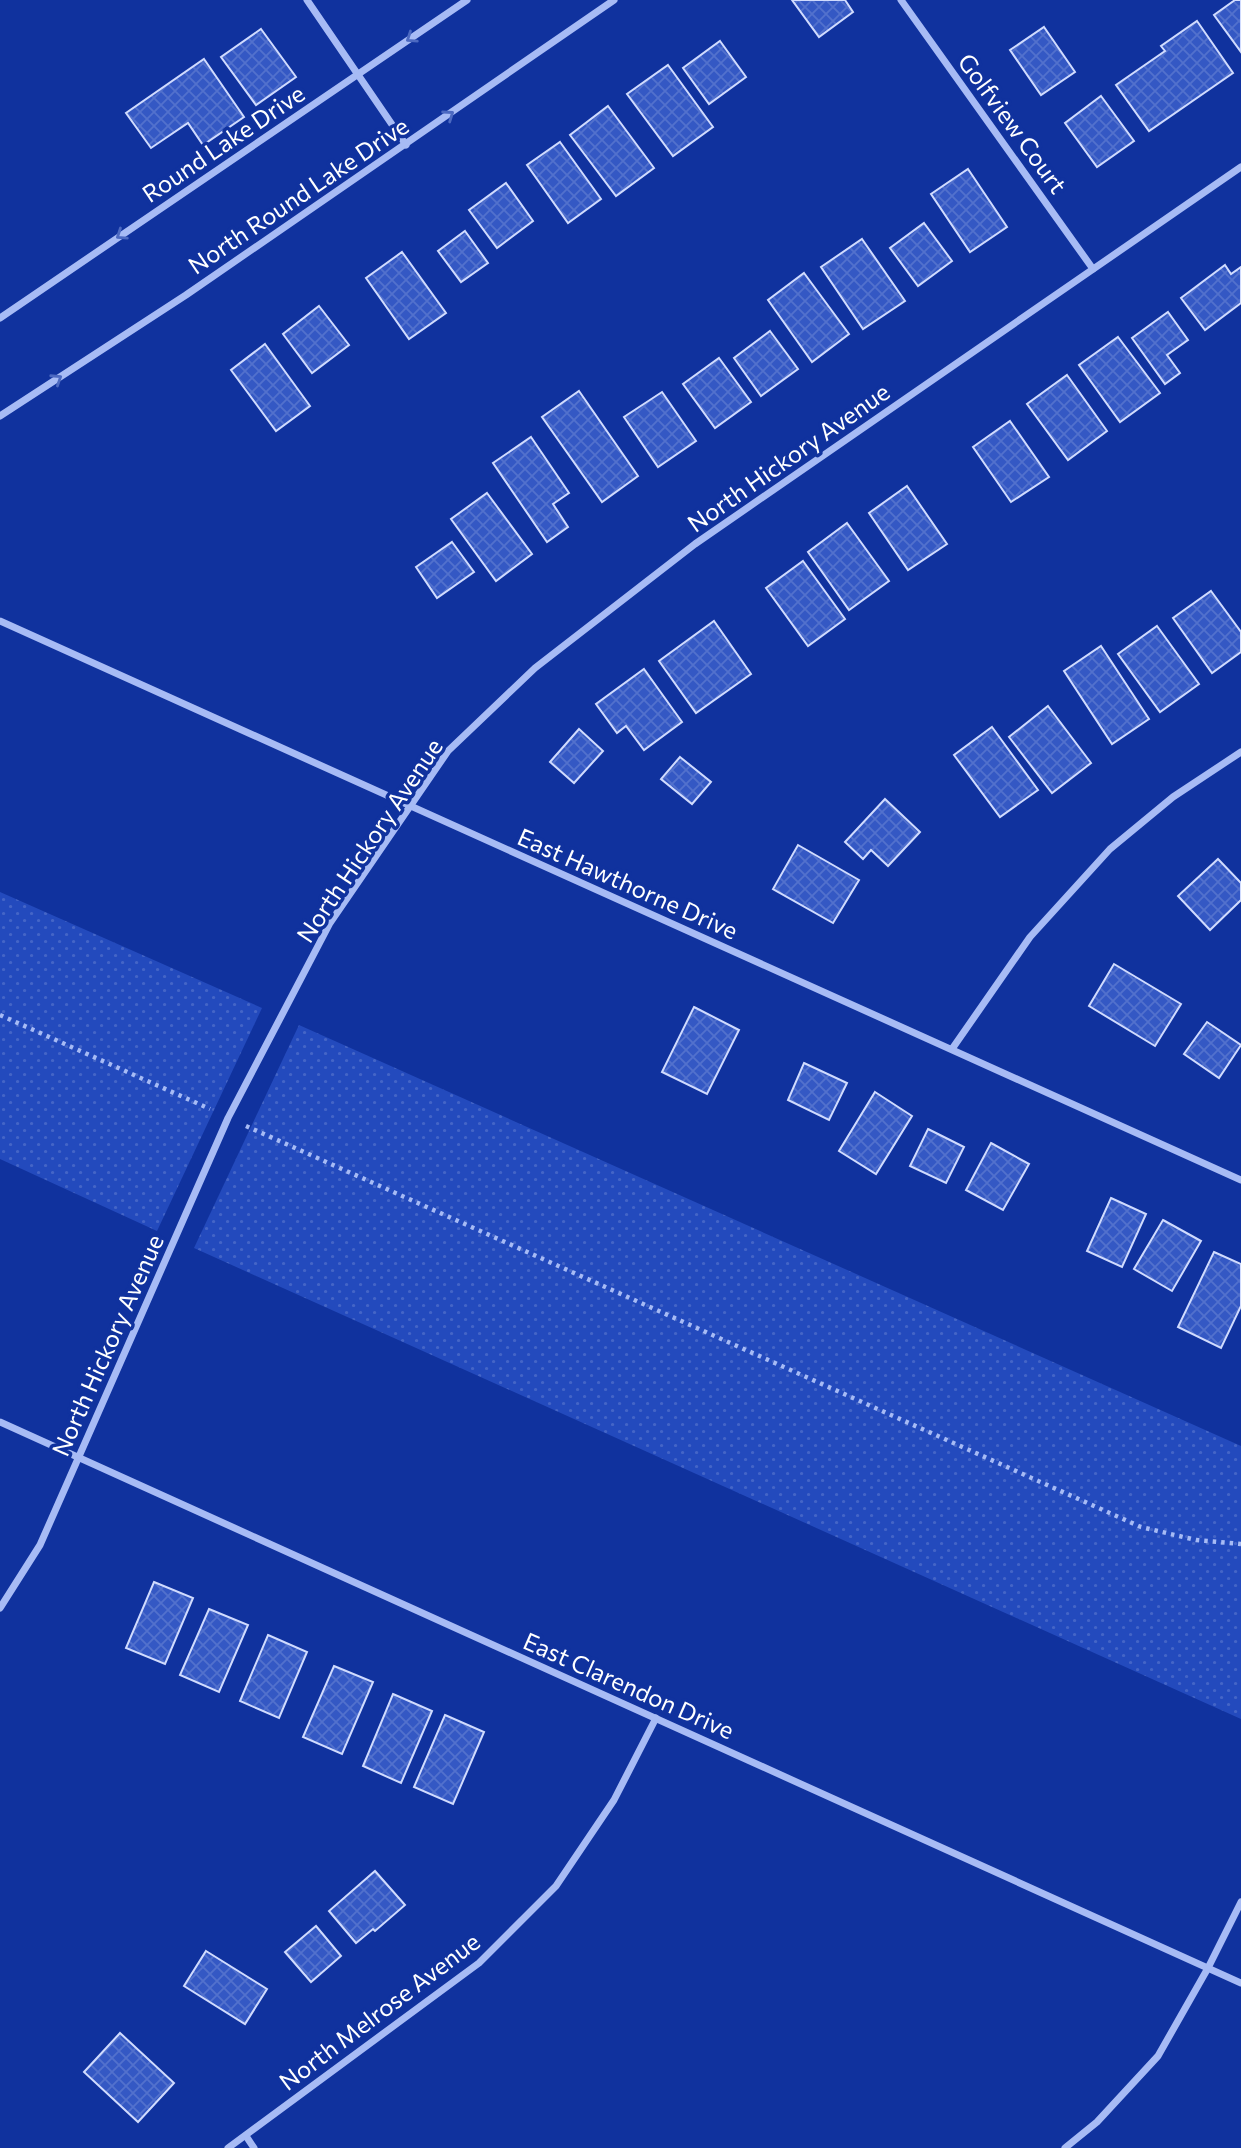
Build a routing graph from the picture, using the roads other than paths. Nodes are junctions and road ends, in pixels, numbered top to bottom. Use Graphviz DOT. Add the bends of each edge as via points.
graph roads {
  1 [pos="307,0"];
  2 [pos="467,0"];
  3 [pos="614,0"];
  4 [pos="901,0"];
  5 [pos="358,74"];
  6 [pos="406,145"];
  7 [pos="1241,167"];
  8 [pos="1093,269"];
  9 [pos="0,317"];
  10 [pos="0,416"];
  11 [pos="0,621"];
  12 [pos="1241,752"];
  13 [pos="410,806"];
  14 [pos="952,1049"];
  15 [pos="1241,1180"];
  16 [pos="0,1422"];
  17 [pos="79,1458"];
  18 [pos="0,1608"];
  19 [pos="656,1718"];
  20 [pos="1241,1902"];
  21 [pos="1208,1968"];
  22 [pos="1241,1983"];
  23 [pos="246,2136"];
  24 [pos="228,2148"];
  25 [pos="254,2148"];
  26 [pos="1065,2148"];
  1 -- 5 [label="street"];
  2 -- 5 [label="street, Round Lake Drive, one-way"];
  6 -- 3 [label="street, North Round Lake Drive, one-way"];
  4 -- 8 [label="street, Golfview Court"];
  5 -- 6 [label="street"];
  5 -- 9 [label="street, Round Lake Drive, one-way"];
  10 -- 6 [label="street, North Round Lake Drive, one-way"];
  7 -- 8 [label="street, North Hickory Avenue"];
  8 -- 13 [label="street, North Hickory Avenue" via="695,544 535,668 448,751"];
  11 -- 13 [label="street, East Hawthorne Drive"];
  12 -- 14 [label="street" via="1172,797 1110,849 1030,937"];
  13 -- 14 [label="street, East Hawthorne Drive"];
  13 -- 17 [label="street, North Hickory Avenue" via="330,923 228,1118"];
  14 -- 15 [label="street, East Hawthorne Drive"];
  16 -- 17 [label="street, East Clarendon Drive"];
  17 -- 18 [label="street, North Hickory Avenue" via="40,1545"];
  17 -- 19 [label="street, East Clarendon Drive"];
  19 -- 21 [label="street, East Clarendon Drive"];
  19 -- 23 [label="street, North Melrose Avenue" via="614,1800 555,1886 479,1963"];
  20 -- 21 [label="street"];
  21 -- 22 [label="street, East Clarendon Drive"];
  21 -- 26 [label="street" via="1158,2056 1097,2122"];
  23 -- 24 [label="street, North Melrose Avenue"];
  23 -- 25 [label="street"];
}
